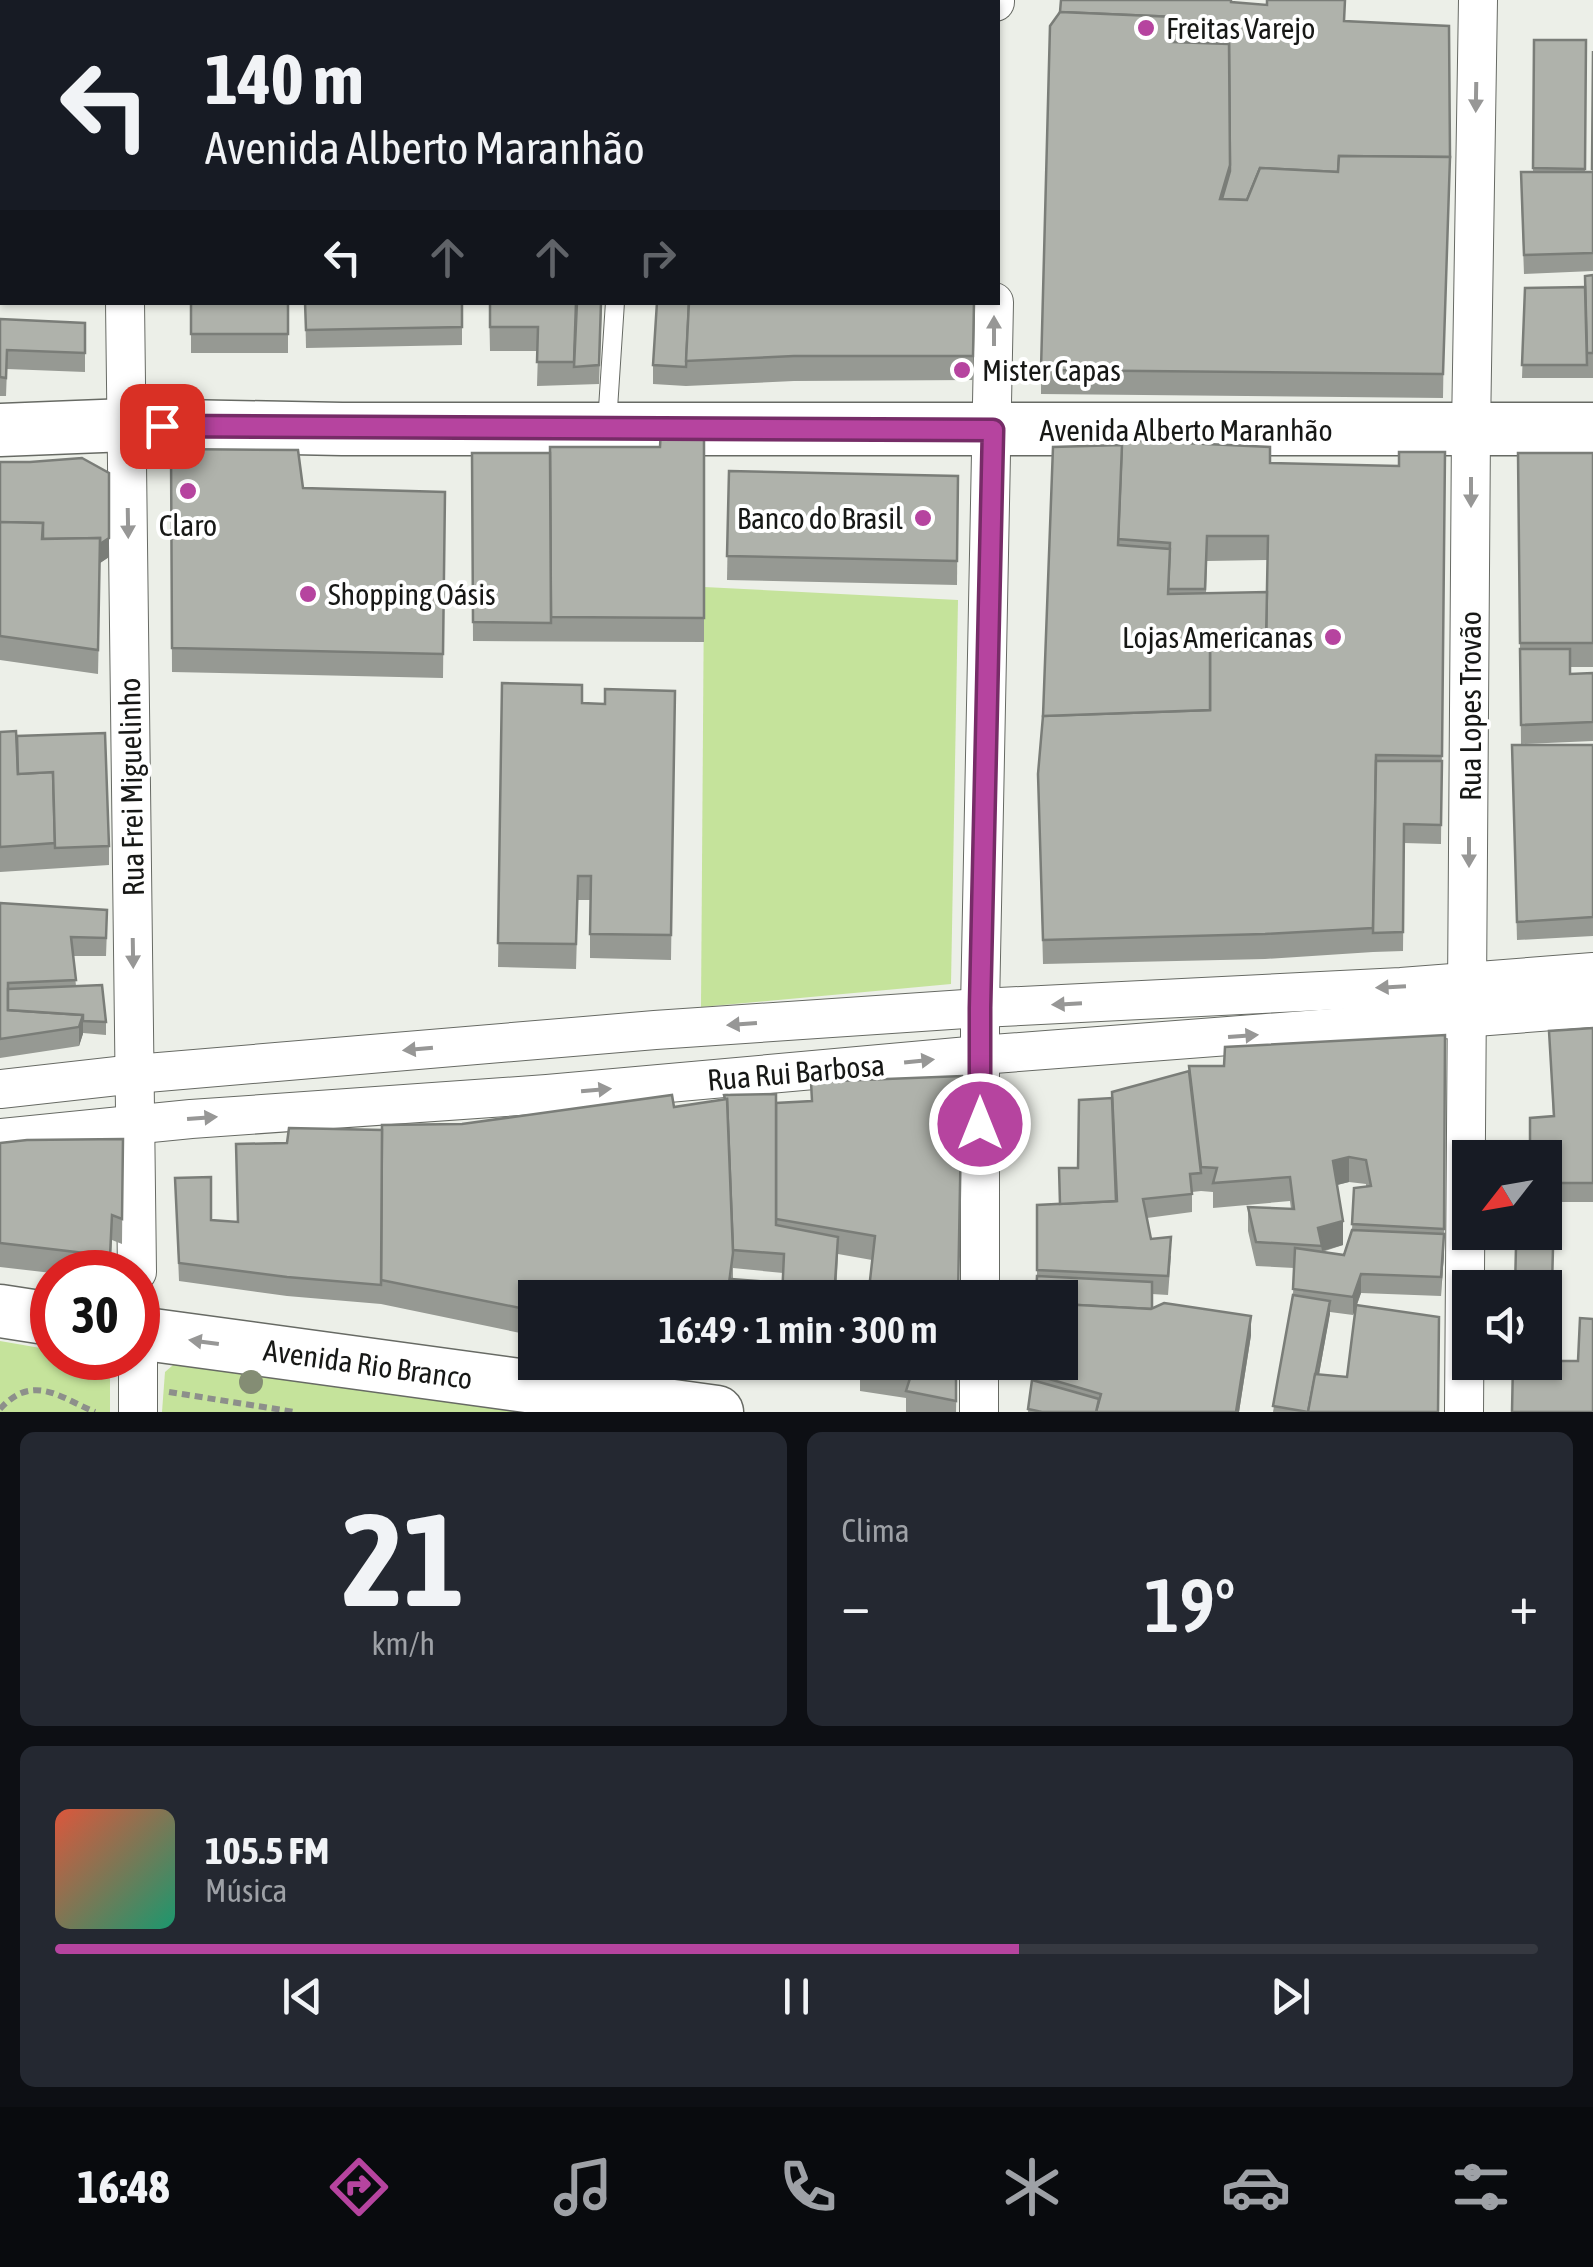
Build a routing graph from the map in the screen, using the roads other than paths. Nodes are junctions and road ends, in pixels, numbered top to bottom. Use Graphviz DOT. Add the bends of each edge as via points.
graph roads {
  1 [pos="1478,0"];
  2 [pos="125,305"];
  3 [pos="615,305"];
  4 [pos="994,305"];
  5 [pos="127,426"];
  6 [pos="607,429"];
  7 [pos="1593,429"];
  8 [pos="0,430"];
  9 [pos="993,430"];
  10 [pos="1471,430"];
  11 [pos="1593,972"];
  12 [pos="1469,1001"];
  13 [pos="980,1008"];
  14 [pos="1593,1008"];
  15 [pos="543,1040"];
  16 [pos="980,1055"];
  17 [pos="135,1074"];
  18 [pos="0,1089"];
  19 [pos="547,1094"];
  20 [pos="134,1124"];
  21 [pos="0,1138"];
  22 [pos="136,1250"];
  23 [pos="980,1280"];
  24 [pos="0,1311"];
  25 [pos="30,1316"];
  26 [pos="160,1337"];
  27 [pos="980,1380"];
  28 [pos="716,1412"];
  29 [pos="979,1412"];
  30 [pos="1464,1412"];
  1 -- 10 [label="street, Rua Lopes Trovão, one-way"];
  2 -- 5 [label="street, Rua Frei Miguelinho"];
  3 -- 6 [label="lane"];
  9 -- 4 [label="street, one-way"];
  5 -- 6 [label="main road, Avenida Alberto Maranhão"];
  5 -- 8 [label="main road, Avenida Alberto Maranhão"];
  5 -- 17 [label="street, Rua Frei Miguelinho, one-way"];
  6 -- 9 [label="main road, Avenida Alberto Maranhão"];
  7 -- 10 [label="main road, Avenida Alberto Maranhão"];
  9 -- 10 [label="main road, Avenida Alberto Maranhão"];
  9 -- 13 [label="street"];
  10 -- 12 [label="street, Rua Lopes Trovão, one-way"];
  11 -- 12 [label="street, Rua Rui Barbosa"];
  12 -- 13 [label="street, Rua Rui Barbosa, one-way"];
  12 -- 14 [label="street, Rua Rui Barbosa"];
  16 -- 12 [label="street, Rua Rui Barbosa, one-way"];
  12 -- 30 [label="street, Rua Lopes Trovão"];
  13 -- 15 [label="street, Rua Rui Barbosa, one-way"];
  13 -- 16 [label="street"];
  15 -- 17 [label="street, Rua Rui Barbosa, one-way"];
  15 -- 19 [label="street"];
  19 -- 16 [label="street, Rua Rui Barbosa, one-way"];
  16 -- 23 [label="street"];
  17 -- 18 [label="street, Rua Rui Barbosa"];
  17 -- 20 [label="street, Rua Frei Miguelinho"];
  20 -- 19 [label="street, Rua Rui Barbosa, one-way"];
  20 -- 21 [label="street, Rua Rui Barbosa"];
  20 -- 22 [label="street, Rua Frei Miguelinho"];
  24 -- 25 [label="main road"];
  28 -- 26 [label="main road, Avenida Rio Branco, one-way"];
  27 -- 29 [label="street"];
}
